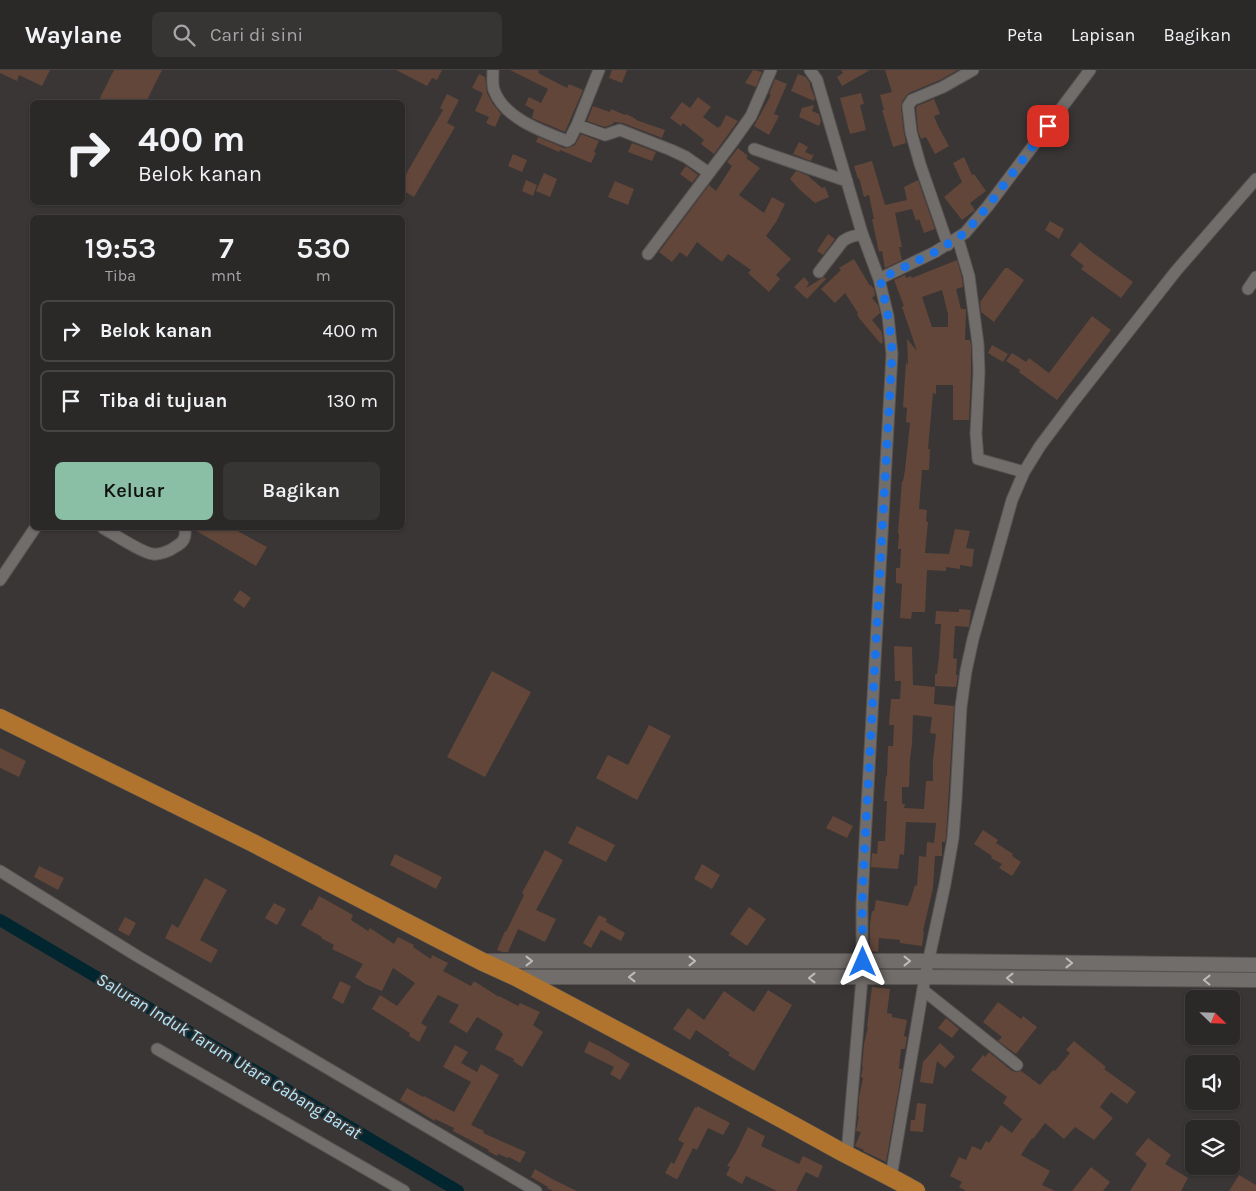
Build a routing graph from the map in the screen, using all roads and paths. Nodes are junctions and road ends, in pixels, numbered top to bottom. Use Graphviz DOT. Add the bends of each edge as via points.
graph roads {
  1 [pos="492,70"];
  2 [pos="599,70"];
  3 [pos="771,70"];
  4 [pos="810,70"];
  5 [pos="973,70"];
  6 [pos="1090,70"];
  7 [pos="577,125"];
  8 [pos="754,149"];
  9 [pos="708,173"];
  10 [pos="1256,179"];
  11 [pos="847,182"];
  12 [pos="862,233"];
  13 [pos="953,242"];
  14 [pos="648,254"];
  15 [pos="819,272"];
  16 [pos="1256,277"];
  17 [pos="880,279"];
  18 [pos="1248,289"];
  19 [pos="1024,472"];
  20 [pos="34,530"];
  21 [pos="107,530"];
  22 [pos="185,530"];
  23 [pos="0,580"];
  24 [pos="0,718"];
  25 [pos="0,871"];
  26 [pos="481,961"];
  27 [pos="928,961"];
  28 [pos="863,962"];
  29 [pos="1256,965"];
  30 [pos="516,977"];
  31 [pos="862,978"];
  32 [pos="1256,980"];
  33 [pos="924,983"];
  34 [pos="157,1049"];
  35 [pos="1017,1065"];
  36 [pos="847,1154"];
  37 [pos="891,1177"];
  38 [pos="404,1191"];
  39 [pos="536,1191"];
  40 [pos="916,1191"];
  1 -- 7 [label="street" via="497,97 517,118 567,141"];
  2 -- 7 [label="street"];
  3 -- 9 [label="street" via="751,116"];
  4 -- 11 [label="street" via="817,80"];
  5 -- 13 [label="street" via="912,100 908,106 915,148 932,199"];
  6 -- 13 [label="street" via="988,206"];
  7 -- 9 [label="street" via="605,135 620,130 686,157"];
  8 -- 11 [label="street"];
  9 -- 14 [label="street"];
  10 -- 19 [label="street" via="1176,271 1040,446"];
  11 -- 12 [label="street"];
  12 -- 15 [label="street" via="843,241"];
  12 -- 17 [label="street"];
  13 -- 17 [label="street"];
  13 -- 19 [label="street" via="969,276 978,344 978,459"];
  16 -- 18 [label="street"];
  17 -- 28 [label="street" via="892,337 892,354 862,904"];
  19 -- 27 [label="street" via="1012,500 966,671 953,838"];
  20 -- 23 [label="street"];
  21 -- 22 [label="street" via="153,554 173,549 185,538"];
  24 -- 26 [label="main road"];
  25 -- 39 [label="street" via="136,956"];
  26 -- 28 [label="street, one-way"];
  26 -- 30 [label="main road"];
  28 -- 27 [label="street, one-way"];
  27 -- 29 [label="street, one-way"];
  27 -- 33 [label="street"];
  28 -- 31 [label="street"];
  31 -- 30 [label="street, one-way"];
  30 -- 36 [label="main road"];
  31 -- 33 [label="street"];
  31 -- 36 [label="street"];
  32 -- 33 [label="street, one-way"];
  33 -- 35 [label="street"];
  33 -- 37 [label="street"];
  34 -- 38 [label="street"];
  36 -- 37 [label="main road"];
  37 -- 40 [label="main road"];
}
